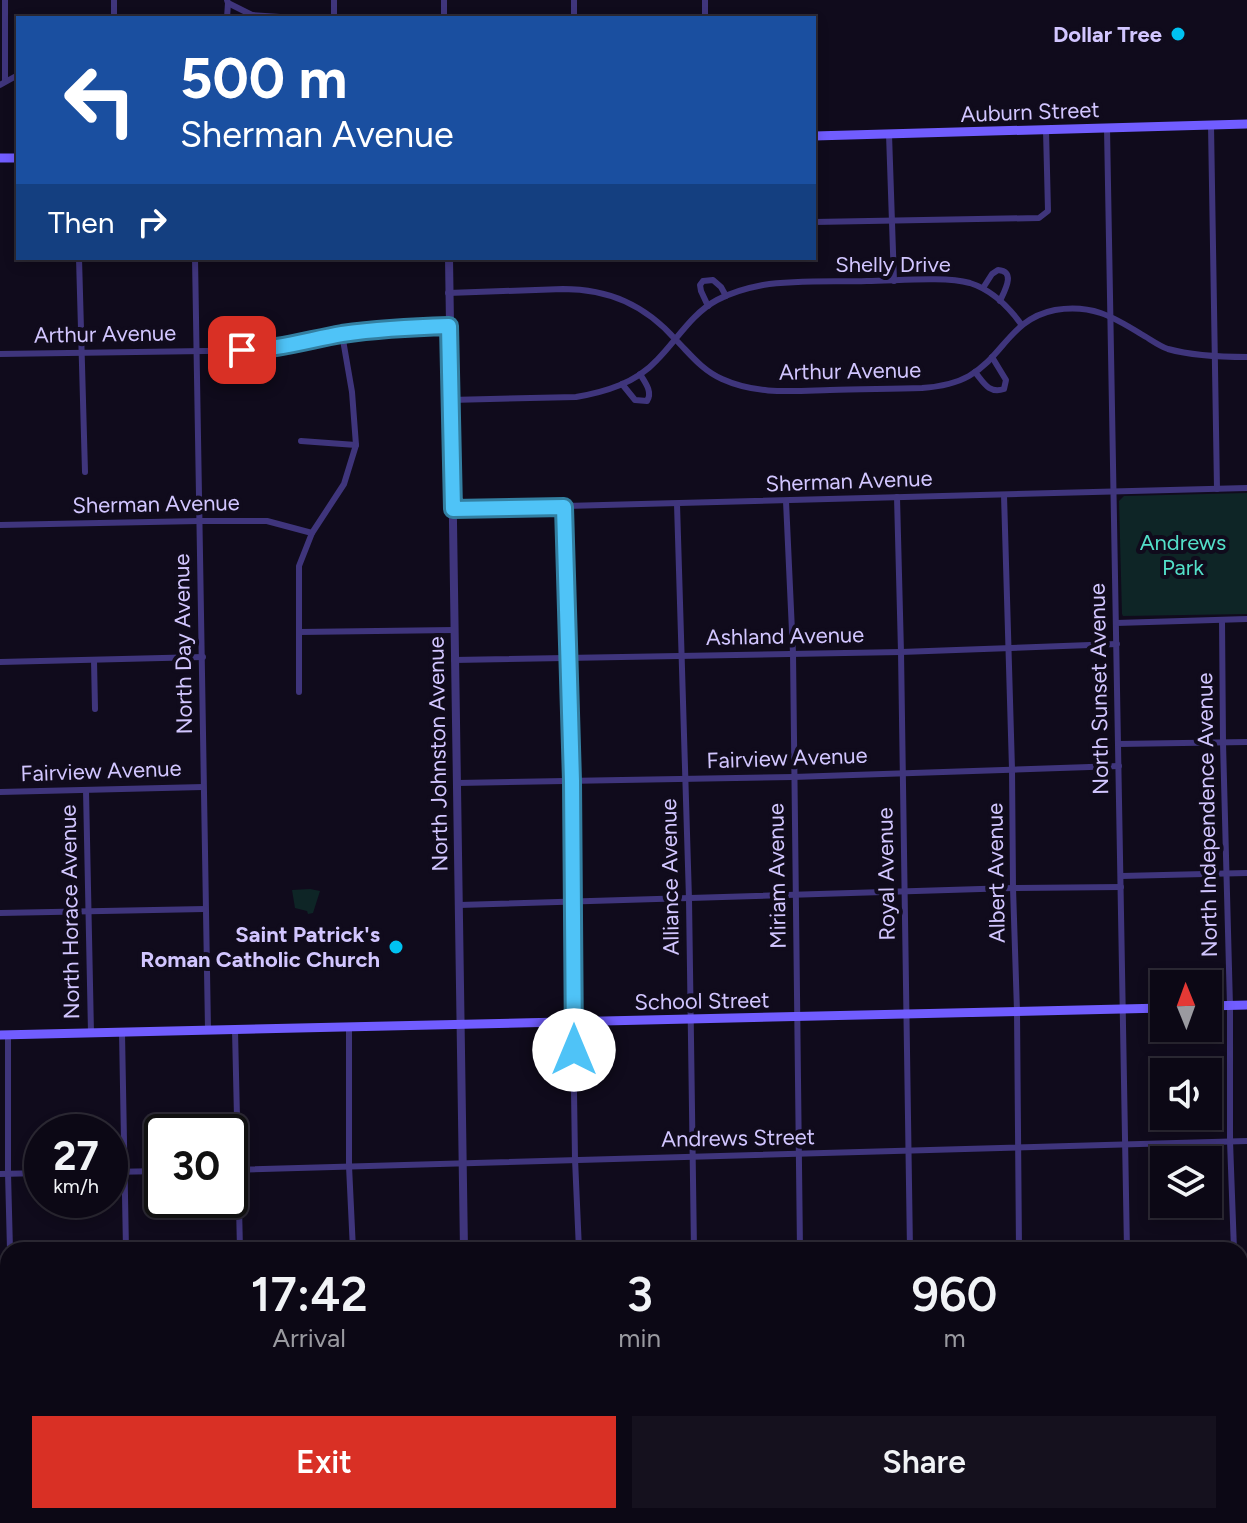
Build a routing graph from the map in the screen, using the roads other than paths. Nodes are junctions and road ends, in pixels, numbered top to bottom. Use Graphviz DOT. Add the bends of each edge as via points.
graph roads {
  1 [pos="5,0"];
  2 [pos="228,1"];
  3 [pos="252,15"];
  4 [pos="249,16"];
  5 [pos="266,16"];
  6 [pos="3,83"];
  7 [pos="1247,124"];
  8 [pos="1211,125"];
  9 [pos="1107,128"];
  10 [pos="1046,130"];
  11 [pos="889,134"];
  12 [pos="816,136"];
  13 [pos="893,220"];
  14 [pos="816,222"];
  15 [pos="79,260"];
  16 [pos="195,260"];
  17 [pos="449,260"];
  18 [pos="894,281"];
  19 [pos="983,288"];
  20 [pos="448,293"];
  21 [pos="726,296"];
  22 [pos="1000,301"];
  23 [pos="708,306"];
  24 [pos="1111,315"];
  25 [pos="1021,324"];
  26 [pos="449,326"];
  27 [pos="342,334"];
  28 [pos="675,338"];
  29 [pos="196,350"];
  30 [pos="80,353"];
  31 [pos="0,354"];
  32 [pos="992,357"];
  33 [pos="1215,357"];
  34 [pos="1247,357"];
  35 [pos="975,372"];
  36 [pos="640,374"];
  37 [pos="622,384"];
  38 [pos="450,400"];
  39 [pos="301,441"];
  40 [pos="356,445"];
  41 [pos="85,472"];
  42 [pos="1247,488"];
  43 [pos="1217,489"];
  44 [pos="1114,493"];
  45 [pos="1004,495"];
  46 [pos="897,497"];
  47 [pos="786,501"];
  48 [pos="677,504"];
  49 [pos="564,507"];
  50 [pos="453,509"];
  51 [pos="199,521"];
  52 [pos="0,525"];
  53 [pos="312,533"];
  54 [pos="1247,619"];
  55 [pos="1222,620"];
  56 [pos="1116,623"];
  57 [pos="454,630"];
  58 [pos="299,632"];
  59 [pos="1117,644"];
  60 [pos="1009,647"];
  61 [pos="901,652"];
  62 [pos="793,653"];
  63 [pos="682,656"];
  64 [pos="203,657"];
  65 [pos="569,659"];
  66 [pos="94,660"];
  67 [pos="454,660"];
  68 [pos="0,662"];
  69 [pos="299,692"];
  70 [pos="95,709"];
  71 [pos="1247,742"];
  72 [pos="1223,743"];
  73 [pos="1118,744"];
  74 [pos="1119,766"];
  75 [pos="1012,769"];
  76 [pos="903,772"];
  77 [pos="793,777"];
  78 [pos="686,779"];
  79 [pos="572,781"];
  80 [pos="457,783"];
  81 [pos="203,787"];
  82 [pos="86,790"];
  83 [pos="0,792"];
  84 [pos="1247,873"];
  85 [pos="1226,874"];
  86 [pos="1121,876"];
  87 [pos="1121,887"];
  88 [pos="1013,888"];
  89 [pos="905,891"];
  90 [pos="796,895"];
  91 [pos="689,899"];
  92 [pos="574,901"];
  93 [pos="459,905"];
  94 [pos="205,909"];
  95 [pos="88,911"];
  96 [pos="0,913"];
  97 [pos="1247,1005"];
  98 [pos="1222,1006"];
  99 [pos="1230,1006"];
  100 [pos="1150,1008"];
  101 [pos="1123,1009"];
  102 [pos="1017,1011"];
  103 [pos="906,1014"];
  104 [pos="798,1017"];
  105 [pos="690,1019"];
  106 [pos="573,1023"];
  107 [pos="461,1025"];
  108 [pos="349,1028"];
  109 [pos="208,1030"];
  110 [pos="235,1030"];
  111 [pos="91,1033"];
  112 [pos="122,1033"];
  113 [pos="4,1035"];
  114 [pos="124,1114"];
  115 [pos="237,1114"];
  116 [pos="1230,1141"];
  117 [pos="1247,1141"];
  118 [pos="1125,1144"];
  119 [pos="1017,1147"];
  120 [pos="908,1150"];
  121 [pos="800,1155"];
  122 [pos="691,1157"];
  123 [pos="575,1159"];
  124 [pos="462,1163"];
  125 [pos="349,1166"];
  126 [pos="248,1170"];
  127 [pos="24,1173"];
  128 [pos="4,1174"];
  129 [pos="126,1218"];
  130 [pos="240,1218"];
  131 [pos="9,1242"];
  132 [pos="126,1242"];
  133 [pos="240,1242"];
  134 [pos="353,1242"];
  135 [pos="464,1242"];
  136 [pos="579,1242"];
  137 [pos="694,1242"];
  138 [pos="800,1242"];
  139 [pos="910,1242"];
  140 [pos="1019,1242"];
  141 [pos="1127,1242"];
  142 [pos="1234,1242"];
  1 -- 6 [label="street"];
  2 -- 3 [label="street"];
  3 -- 4 [label="street"];
  3 -- 5 [label="street"];
  7 -- 8 [label="main road, Auburn Street"];
  8 -- 9 [label="main road, Auburn Street"];
  8 -- 33 [label="street"];
  9 -- 10 [label="main road, Auburn Street"];
  9 -- 24 [label="street, North Sunset Avenue"];
  10 -- 11 [label="main road, Auburn Street"];
  10 -- 13 [label="street" via="1048,205 1043,216"];
  11 -- 12 [label="main road, Auburn Street"];
  11 -- 13 [label="street"];
  13 -- 14 [label="street"];
  13 -- 18 [label="street"];
  15 -- 30 [label="street"];
  16 -- 29 [label="street, North Day Avenue"];
  17 -- 20 [label="street, North Johnston Avenue"];
  18 -- 19 [label="street, Shelly Drive" via="956,281"];
  18 -- 21 [label="street, Shelly Drive" via="768,284"];
  19 -- 22 [label="street, Shelly Drive"];
  19 -- 22 [label="street" via="998,270 1007,272"];
  20 -- 26 [label="street, North Johnston Avenue"];
  20 -- 28 [label="street, Arthur Avenue" via="598,292 637,307"];
  21 -- 23 [label="street, Shelly Drive"];
  21 -- 23 [label="street" via="713,280 703,281"];
  22 -- 25 [label="street, Shelly Drive"];
  23 -- 28 [label="street, Shelly Drive"];
  24 -- 25 [label="street, Arthur Avenue" via="1067,309"];
  24 -- 33 [label="street, Arthur Avenue" via="1166,348"];
  24 -- 44 [label="street, North Sunset Avenue"];
  25 -- 32 [label="street, Arthur Avenue"];
  26 -- 27 [label="street, Arthur Avenue"];
  26 -- 38 [label="street, North Johnston Avenue"];
  27 -- 29 [label="street, Arthur Avenue" via="265,350"];
  27 -- 40 [label="street"];
  28 -- 35 [label="street, Arthur Avenue" via="706,370 725,381 774,392 922,388"];
  28 -- 36 [label="street, Shelly Drive"];
  29 -- 30 [label="street, Arthur Avenue"];
  29 -- 51 [label="street, North Day Avenue"];
  30 -- 31 [label="street, Arthur Avenue"];
  30 -- 41 [label="street"];
  32 -- 35 [label="street, Arthur Avenue"];
  32 -- 35 [label="street" via="1006,380 1004,389 989,389"];
  33 -- 34 [label="street, Arthur Avenue"];
  33 -- 43 [label="street"];
  36 -- 37 [label="street, Shelly Drive"];
  36 -- 37 [label="street" via="647,401 635,400"];
  37 -- 38 [label="street, Shelly Drive" via="576,397"];
  38 -- 50 [label="street, North Johnston Avenue"];
  39 -- 40 [label="street"];
  40 -- 53 [label="street" via="344,484"];
  42 -- 43 [label="street, Sherman Avenue"];
  43 -- 44 [label="street, Sherman Avenue"];
  44 -- 45 [label="street, Sherman Avenue"];
  44 -- 56 [label="street, North Sunset Avenue"];
  45 -- 46 [label="street, Sherman Avenue"];
  45 -- 60 [label="street, Albert Avenue"];
  46 -- 47 [label="street, Sherman Avenue"];
  46 -- 61 [label="street, Royal Avenue"];
  47 -- 48 [label="street, Sherman Avenue"];
  47 -- 62 [label="street, Miriam Avenue"];
  48 -- 49 [label="street, Sherman Avenue"];
  48 -- 63 [label="street, Alliance Avenue"];
  49 -- 50 [label="street, Sherman Avenue"];
  49 -- 65 [label="street"];
  50 -- 57 [label="street, North Johnston Avenue"];
  51 -- 52 [label="street, Sherman Avenue"];
  51 -- 53 [label="street, Sherman Avenue" via="267,521"];
  51 -- 64 [label="street, North Day Avenue"];
  53 -- 58 [label="street" via="299,566"];
  54 -- 55 [label="street"];
  55 -- 56 [label="street"];
  55 -- 72 [label="street, North Independence Avenue"];
  56 -- 59 [label="street, North Sunset Avenue"];
  57 -- 58 [label="street"];
  57 -- 67 [label="street, North Johnston Avenue"];
  58 -- 69 [label="street"];
  59 -- 60 [label="street, Ashland Avenue"];
  59 -- 73 [label="street, North Sunset Avenue"];
  60 -- 61 [label="street, Ashland Avenue"];
  60 -- 75 [label="street, Albert Avenue"];
  61 -- 62 [label="street, Ashland Avenue"];
  61 -- 76 [label="street, Royal Avenue"];
  62 -- 63 [label="street, Ashland Avenue"];
  62 -- 77 [label="street, Miriam Avenue"];
  63 -- 65 [label="street, Ashland Avenue"];
  63 -- 78 [label="street, Alliance Avenue"];
  64 -- 66 [label="street"];
  64 -- 81 [label="street, North Day Avenue"];
  65 -- 67 [label="street, Ashland Avenue"];
  65 -- 79 [label="street"];
  66 -- 68 [label="street"];
  66 -- 70 [label="street"];
  67 -- 80 [label="street, North Johnston Avenue"];
  71 -- 72 [label="street"];
  72 -- 73 [label="street"];
  72 -- 85 [label="street, North Independence Avenue"];
  73 -- 74 [label="street, North Sunset Avenue"];
  74 -- 75 [label="street, Fairview Avenue"];
  74 -- 86 [label="street, North Sunset Avenue"];
  75 -- 76 [label="street, Fairview Avenue"];
  75 -- 88 [label="street, Albert Avenue"];
  76 -- 77 [label="street, Fairview Avenue"];
  76 -- 89 [label="street, Royal Avenue"];
  77 -- 78 [label="street, Fairview Avenue"];
  77 -- 90 [label="street, Miriam Avenue"];
  78 -- 79 [label="street, Fairview Avenue"];
  78 -- 91 [label="street, Alliance Avenue"];
  79 -- 80 [label="street, Fairview Avenue"];
  79 -- 92 [label="street"];
  80 -- 93 [label="street, North Johnston Avenue"];
  81 -- 82 [label="street, Fairview Avenue"];
  81 -- 94 [label="street, North Day Avenue"];
  82 -- 83 [label="street, Fairview Avenue"];
  82 -- 95 [label="street, North Horace Avenue"];
  84 -- 85 [label="street"];
  85 -- 86 [label="street"];
  85 -- 99 [label="street, North Independence Avenue"];
  86 -- 87 [label="street, North Sunset Avenue"];
  87 -- 88 [label="street"];
  87 -- 101 [label="street, North Sunset Avenue"];
  88 -- 89 [label="street"];
  88 -- 102 [label="street, Albert Avenue"];
  89 -- 90 [label="street"];
  89 -- 103 [label="street, Royal Avenue"];
  90 -- 91 [label="street"];
  90 -- 104 [label="street, Miriam Avenue"];
  91 -- 92 [label="street"];
  91 -- 105 [label="street, Alliance Avenue"];
  92 -- 93 [label="street"];
  92 -- 106 [label="street"];
  93 -- 107 [label="street, North Johnston Avenue"];
  94 -- 95 [label="street"];
  94 -- 109 [label="street, North Day Avenue"];
  95 -- 96 [label="street"];
  95 -- 111 [label="street, North Horace Avenue"];
  97 -- 99 [label="main road"];
  98 -- 99 [label="main road"];
  99 -- 116 [label="street, North Independence Avenue"];
  100 -- 101 [label="main road, School Street"];
  101 -- 102 [label="main road, School Street"];
  101 -- 118 [label="street, North Sunset Avenue"];
  102 -- 103 [label="main road, School Street"];
  102 -- 119 [label="street, Albert Avenue"];
  103 -- 104 [label="main road, School Street"];
  103 -- 120 [label="street, Royal Avenue"];
  104 -- 105 [label="main road, School Street"];
  104 -- 121 [label="street, Miriam Avenue"];
  105 -- 106 [label="main road, School Street"];
  105 -- 122 [label="street, Alliance Avenue"];
  106 -- 107 [label="main road, School Street"];
  106 -- 123 [label="street"];
  107 -- 108 [label="main road, School Street"];
  107 -- 124 [label="street, North Johnston Avenue"];
  108 -- 110 [label="main road, School Street"];
  108 -- 125 [label="street"];
  109 -- 110 [label="main road, School Street"];
  109 -- 112 [label="main road, School Street"];
  110 -- 115 [label="street"];
  111 -- 112 [label="main road, School Street"];
  111 -- 113 [label="main road, School Street"];
  112 -- 114 [label="street"];
  113 -- 128 [label="street"];
  116 -- 117 [label="street, Andrews Street"];
  116 -- 118 [label="street, Andrews Street"];
  116 -- 142 [label="street, North Independence Avenue"];
  118 -- 119 [label="street, Andrews Street"];
  118 -- 141 [label="street, North Sunset Avenue"];
  119 -- 120 [label="street, Andrews Street"];
  119 -- 140 [label="street, Albert Avenue"];
  120 -- 121 [label="street, Andrews Street"];
  120 -- 139 [label="street, Royal Avenue"];
  121 -- 122 [label="street, Andrews Street"];
  121 -- 138 [label="street, Miriam Avenue"];
  122 -- 123 [label="street, Andrews Street"];
  122 -- 137 [label="street, Alliance Avenue"];
  123 -- 124 [label="street, Andrews Street"];
  123 -- 136 [label="street"];
  124 -- 125 [label="street, Andrews Street"];
  124 -- 135 [label="street, North Johnston Avenue"];
  125 -- 126 [label="street, Andrews Street"];
  125 -- 134 [label="street"];
  127 -- 128 [label="street"];
  128 -- 131 [label="street"];
  129 -- 132 [label="street"];
  130 -- 133 [label="street"];
}
